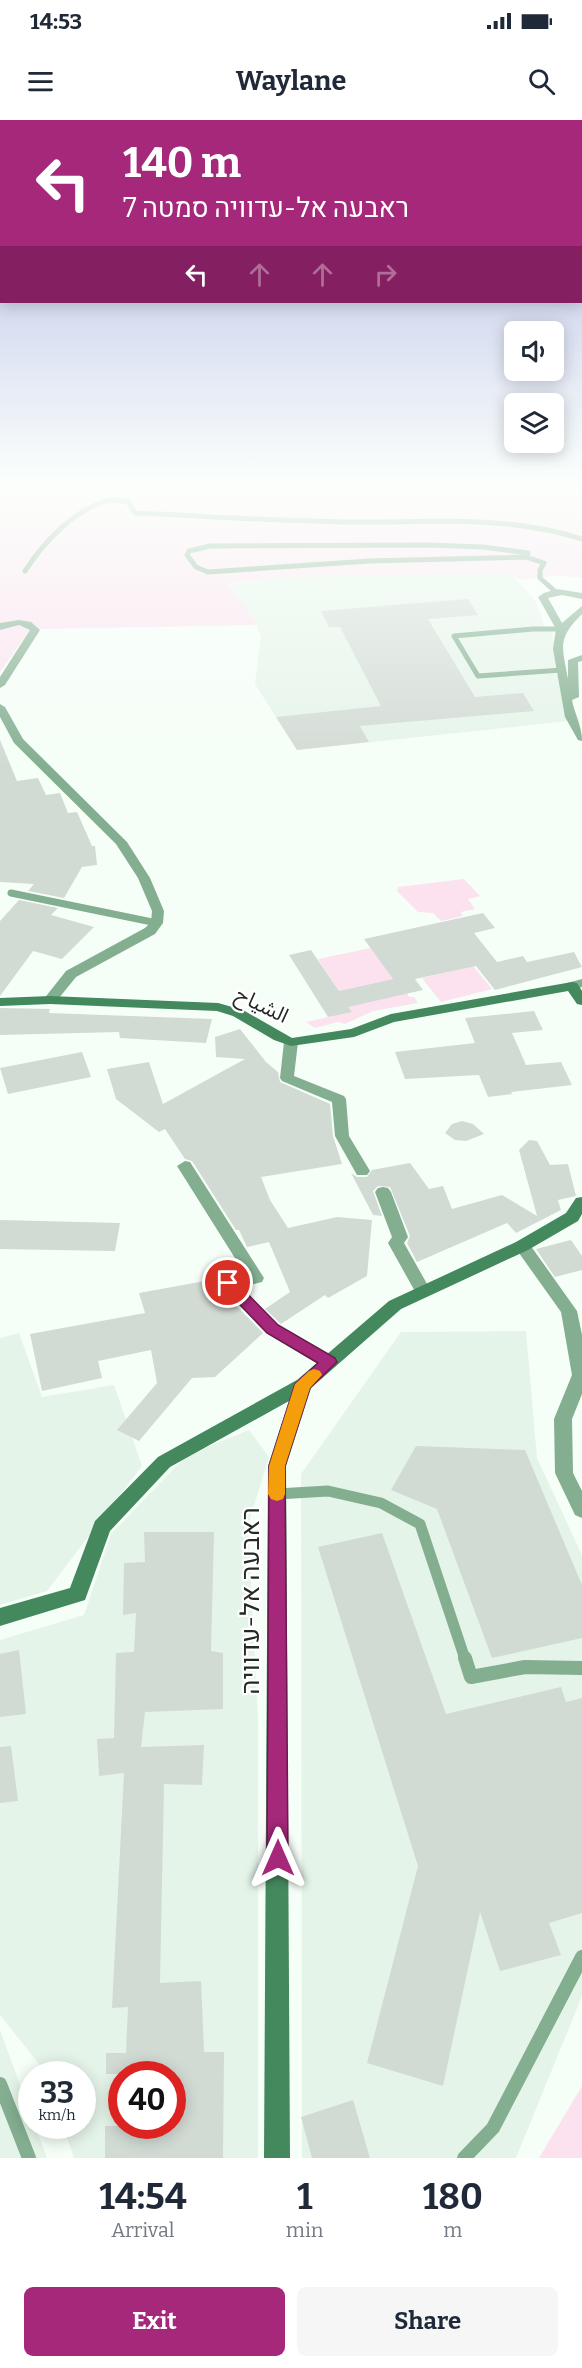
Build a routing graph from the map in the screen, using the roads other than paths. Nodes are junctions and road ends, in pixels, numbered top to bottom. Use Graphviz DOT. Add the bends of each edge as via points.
graph roads {
  1 [pos="540,578"];
  2 [pos="557,593"];
  3 [pos="582,596"];
  4 [pos="582,609"];
  5 [pos="0,627"];
  6 [pos="561,629"];
  7 [pos="582,658"];
  8 [pos="562,670"];
  9 [pos="0,685"];
  10 [pos="0,707"];
  11 [pos="570,717"];
  12 [pos="582,738"];
  13 [pos="11,893"];
  14 [pos="157,923"];
  15 [pos="577,984"];
  16 [pos="50,1000"];
  17 [pos="582,1001"];
  18 [pos="0,1002"];
  19 [pos="291,1042"];
  20 [pos="185,1166"];
  21 [pos="362,1171"];
  22 [pos="383,1192"];
  23 [pos="582,1202"];
  24 [pos="522,1246"];
  25 [pos="423,1292"];
  26 [pos="329,1362"];
  27 [pos="581,1378"];
  28 [pos="303,1384"];
  29 [pos="277,1494"];
  30 [pos="582,1510"];
  31 [pos="0,1617"];
  32 [pos="582,1668"];
  33 [pos="582,1957"];
  34 [pos="0,2084"];
  35 [pos="28,2158"];
  36 [pos="277,2158"];
  37 [pos="464,2158"];
  1 -- 2 [label="lane"];
  2 -- 3 [label="street"];
  2 -- 6 [label="street" via="543,597"];
  4 -- 6 [label="street"];
  5 -- 9 [label="street" via="20,622 35,630"];
  6 -- 8 [label="street" via="558,650"];
  6 -- 8 [label="lane" via="454,636 478,676"];
  7 -- 11 [label="street" via="573,660 574,706"];
  8 -- 11 [label="street"];
  10 -- 14 [label="street" via="18,741 121,843 144,878 158,911"];
  11 -- 12 [label="street"];
  13 -- 14 [label="lane"];
  14 -- 16 [label="street" via="150,931 70,974"];
  15 -- 17 [label="street"];
  15 -- 19 [label="street, الشياح" via="391,1018 354,1033"];
  16 -- 18 [label="street, الشياح"];
  16 -- 19 [label="street, الشياح" via="218,1007 238,1013"];
  19 -- 21 [label="street" via="287,1078 339,1099 342,1136"];
  20 -- 26 [label="street" via="256,1278 225,1281 273,1329"];
  22 -- 25 [label="street" via="400,1237 396,1243"];
  23 -- 24 [label="street" via="572,1217"];
  24 -- 25 [label="street"];
  24 -- 27 [label="street" via="569,1311"];
  25 -- 26 [label="street" via="395,1305"];
  26 -- 28 [label="street"];
  27 -- 30 [label="street" via="563,1419 564,1473"];
  28 -- 29 [label="street, ראבעה אל-עדוויה" via="277,1466"];
  28 -- 31 [label="street" via="164,1462 102,1527 78,1594"];
  29 -- 32 [label="lane" via="328,1491 381,1503 420,1524 471,1677 525,1667"];
  29 -- 36 [label="street, ראבעה אל-עדוויה"];
  33 -- 37 [label="lane" via="494,2128"];
  34 -- 35 [label="lane"];
}
